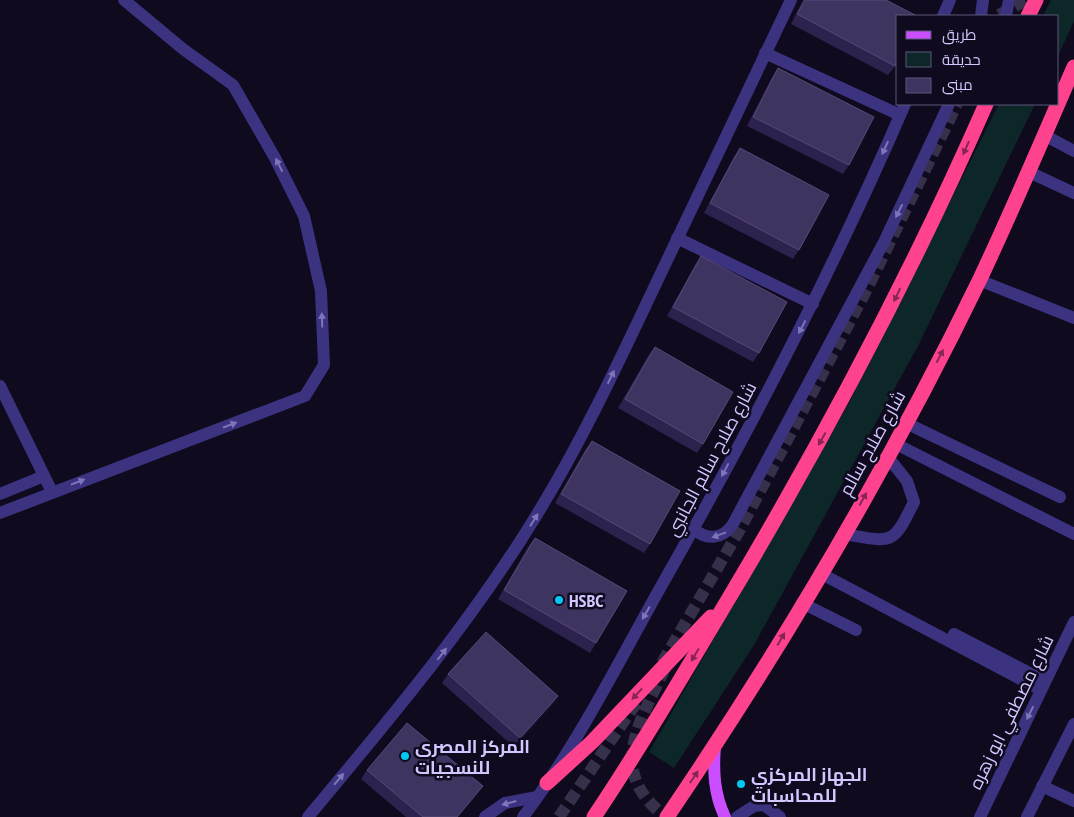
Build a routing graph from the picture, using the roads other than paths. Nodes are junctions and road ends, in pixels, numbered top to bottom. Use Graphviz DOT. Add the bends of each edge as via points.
graph roads {
  1 [pos="124,0"];
  2 [pos="790,0"];
  3 [pos="950,0"];
  4 [pos="983,0"];
  5 [pos="1009,0"];
  6 [pos="1036,0"];
  7 [pos="943,15"];
  8 [pos="981,15"];
  9 [pos="1006,15"];
  10 [pos="1028,15"];
  11 [pos="765,53"];
  12 [pos="1074,67"];
  13 [pos="1059,101"];
  14 [pos="950,105"];
  15 [pos="986,105"];
  16 [pos="1057,105"];
  17 [pos="903,109"];
  18 [pos="1044,135"];
  19 [pos="1074,151"];
  20 [pos="1029,172"];
  21 [pos="1074,193"];
  22 [pos="677,238"];
  23 [pos="979,280"];
  24 [pos="813,304"];
  25 [pos="1074,318"];
  26 [pos="0,386"];
  27 [pos="906,423"];
  28 [pos="890,450"];
  29 [pos="44,476"];
  30 [pos="52,492"];
  31 [pos="0,494"];
  32 [pos="1060,497"];
  33 [pos="0,513"];
  34 [pos="694,529"];
  35 [pos="844,534"];
  36 [pos="1074,534"];
  37 [pos="820,573"];
  38 [pos="731,595"];
  39 [pos="802,603"];
  40 [pos="1074,622"];
  41 [pos="856,630"];
  42 [pos="954,634"];
  43 [pos="1043,686"];
  44 [pos="1074,724"];
  45 [pos="715,746"];
  46 [pos="547,783"];
  47 [pos="1042,786"];
  48 [pos="537,797"];
  49 [pos="1074,801"];
  50 [pos="308,817"];
  51 [pos="485,817"];
  52 [pos="522,817"];
  53 [pos="594,817"];
  54 [pos="667,817"];
  55 [pos="725,817"];
  56 [pos="737,817"];
  57 [pos="780,817"];
  58 [pos="980,817"];
  59 [pos="1027,817"];
  30 -- 1 [label="street, one-way" via="305,396 324,365 321,291 304,216 276,158 233,85"];
  2 -- 11 [label="street"];
  3 -- 7 [label="street"];
  4 -- 8 [label="street"];
  5 -- 9 [label="street"];
  6 -- 10 [label="highway"];
  11 -- 17 [label="street"];
  11 -- 22 [label="street"];
  12 -- 13 [label="highway, شارع صلاح سالم"];
  14 -- 34 [label="street, one-way" via="884,242 733,524 726,533 715,537 703,536"];
  15 -- 38 [label="highway, one-way" via="914,262 854,380"];
  16 -- 18 [label="highway, شارع صلاح سالم"];
  17 -- 24 [label="street, شارع صلاح سالم الجانبي, one-way"];
  18 -- 19 [label="street"];
  18 -- 20 [label="highway, شارع صلاح سالم"];
  20 -- 21 [label="street"];
  20 -- 23 [label="highway, شارع صلاح سالم"];
  22 -- 24 [label="street"];
  50 -- 22 [label="street, one-way" via="432,668 517,547 576,446"];
  23 -- 25 [label="street"];
  27 -- 23 [label="highway, شارع صلاح سالم, one-way"];
  24 -- 34 [label="street, شارع صلاح سالم الجانبي, one-way"];
  26 -- 29 [label="street"];
  27 -- 28 [label="highway, شارع صلاح سالم"];
  27 -- 32 [label="street"];
  35 -- 28 [label="highway, شارع صلاح سالم, one-way"];
  28 -- 35 [label="street" via="914,502 899,532 880,540"];
  28 -- 36 [label="street"];
  29 -- 30 [label="street"];
  29 -- 31 [label="street"];
  30 -- 33 [label="street"];
  34 -- 46 [label="street, شارع صلاح سالم الجانبي, one-way"];
  35 -- 37 [label="highway, شارع صلاح سالم"];
  37 -- 39 [label="highway, شارع صلاح سالم"];
  37 -- 43 [label="street"];
  38 -- 46 [label="highway, one-way" via="592,742"];
  38 -- 53 [label="highway, one-way" via="654,726"];
  39 -- 41 [label="street"];
  45 -- 39 [label="highway, شارع صلاح سالم, one-way"];
  40 -- 43 [label="street, شارع مصطفي ابو زهره"];
  42 -- 43 [label="street"];
  43 -- 58 [label="street, شارع مصطفي ابو زهره, one-way"];
  44 -- 47 [label="street"];
  54 -- 45 [label="highway, شارع صلاح سالم, one-way"];
  45 -- 55 [label="main road" via="715,787"];
  46 -- 48 [label="street, شارع صلاح سالم الجانبي"];
  47 -- 49 [label="street"];
  47 -- 59 [label="street"];
  48 -- 51 [label="street, one-way" via="505,804"];
  48 -- 52 [label="street, شارع صلاح سالم الجانبي"];
  56 -- 57 [label="street" via="754,806 764,805"];
}
